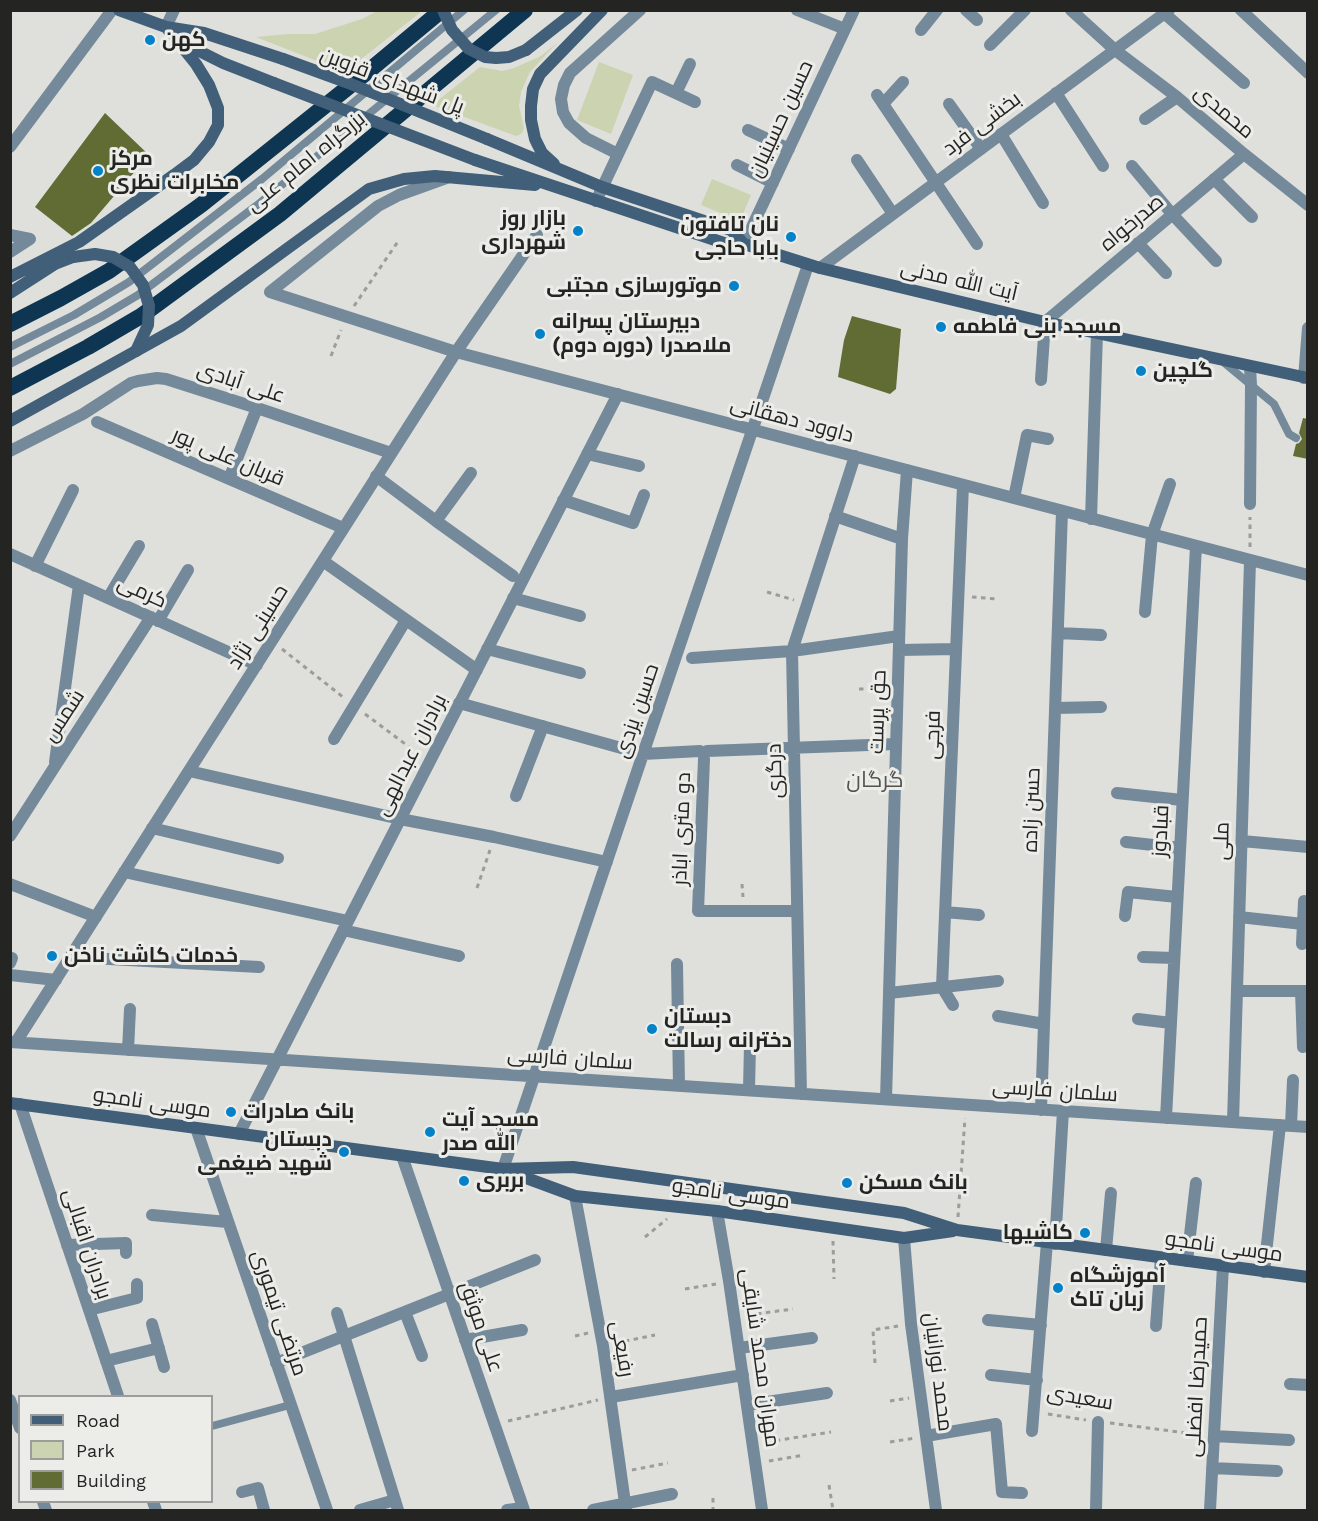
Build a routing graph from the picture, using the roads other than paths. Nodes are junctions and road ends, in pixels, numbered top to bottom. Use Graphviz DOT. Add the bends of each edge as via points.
graph roads {
  1 [pos="112,10"];
  2 [pos="119,10"];
  3 [pos="174,10"];
  4 [pos="442,10"];
  5 [pos="464,10"];
  6 [pos="496,10"];
  7 [pos="525,10"];
  8 [pos="577,10"];
  9 [pos="602,10"];
  10 [pos="640,10"];
  11 [pos="797,10"];
  12 [pos="854,10"];
  13 [pos="937,10"];
  14 [pos="966,10"];
  15 [pos="1025,10"];
  16 [pos="1071,10"];
  17 [pos="1241,10"];
  18 [pos="1167,12"];
  19 [pos="977,21"];
  20 [pos="166,27"];
  21 [pos="845,29"];
  22 [pos="921,30"];
  23 [pos="990,45"];
  24 [pos="1115,50"];
  25 [pos="690,64"];
  26 [pos="1308,73"];
  27 [pos="903,82"];
  28 [pos="1244,83"];
  29 [pos="675,93"];
  30 [pos="1056,93"];
  31 [pos="1176,97"];
  32 [pos="695,102"];
  33 [pos="949,104"];
  34 [pos="1145,119"];
  35 [pos="748,130"];
  36 [pos="1001,134"];
  37 [pos="487,139"];
  38 [pos="11,147"];
  39 [pos="789,149"];
  40 [pos="981,149"];
  41 [pos="618,154"];
  42 [pos="1244,154"];
  43 [pos="857,160"];
  44 [pos="737,165"];
  45 [pos="1103,166"];
  46 [pos="1132,166"];
  47 [pos="564,172"];
  48 [pos="449,177"];
  49 [pos="1214,179"];
  50 [pos="773,183"];
  51 [pos="936,183"];
  52 [pos="602,187"];
  53 [pos="559,188"];
  54 [pos="596,201"];
  55 [pos="1043,203"];
  56 [pos="1308,205"];
  57 [pos="893,214"];
  58 [pos="1172,214"];
  59 [pos="1252,217"];
  60 [pos="10,235"];
  61 [pos="537,235"];
  62 [pos="1138,243"];
  63 [pos="744,244"];
  64 [pos="976,244"];
  65 [pos="10,252"];
  66 [pos="1216,261"];
  67 [pos="814,267"];
  68 [pos="1166,273"];
  69 [pos="10,277"];
  70 [pos="10,293"];
  71 [pos="1045,322"];
  72 [pos="10,324"];
  73 [pos="1308,328"];
  74 [pos="1097,333"];
  75 [pos="10,347"];
  76 [pos="136,351"];
  77 [pos="456,352"];
  78 [pos="1221,360"];
  79 [pos="10,363"];
  80 [pos="1250,367"];
  81 [pos="1306,378"];
  82 [pos="1041,380"];
  83 [pos="1251,386"];
  84 [pos="10,388"];
  85 [pos="618,394"];
  86 [pos="257,408"];
  87 [pos="10,421"];
  88 [pos="97,422"];
  89 [pos="752,430"];
  90 [pos="1296,438"];
  91 [pos="1048,439"];
  92 [pos="10,451"];
  93 [pos="391,453"];
  94 [pos="587,454"];
  95 [pos="855,456"];
  96 [pos="639,466"];
  97 [pos="907,470"];
  98 [pos="471,473"];
  99 [pos="376,476"];
  100 [pos="229,479"];
  101 [pos="1170,484"];
  102 [pos="963,485"];
  103 [pos="73,490"];
  104 [pos="644,495"];
  105 [pos="1014,498"];
  106 [pos="563,500"];
  107 [pos="1250,504"];
  108 [pos="1062,511"];
  109 [pos="836,516"];
  110 [pos="1091,519"];
  111 [pos="436,521"];
  112 [pos="344,528"];
  113 [pos="1152,535"];
  114 [pos="902,539"];
  115 [pos="139,546"];
  116 [pos="1196,546"];
  117 [pos="10,554"];
  118 [pos="323,561"];
  119 [pos="1250,561"];
  120 [pos="35,566"];
  121 [pos="188,570"];
  122 [pos="1308,575"];
  123 [pos="513,576"];
  124 [pos="79,585"];
  125 [pos="108,598"];
  126 [pos="513,598"];
  127 [pos="1145,612"];
  128 [pos="580,616"];
  129 [pos="155,619"];
  130 [pos="406,620"];
  131 [pos="1058,633"];
  132 [pos="1101,635"];
  133 [pos="899,636"];
  134 [pos="487,649"];
  135 [pos="956,649"];
  136 [pos="899,650"];
  137 [pos="792,651"];
  138 [pos="693,658"];
  139 [pos="257,665"];
  140 [pos="477,670"];
  141 [pos="580,673"];
  142 [pos="459,703"];
  143 [pos="1101,707"];
  144 [pos="1055,708"];
  145 [pos="543,726"];
  146 [pos="334,739"];
  147 [pos="896,744"];
  148 [pos="794,748"];
  149 [pos="643,754"];
  150 [pos="704,754"];
  151 [pos="54,768"];
  152 [pos="189,771"];
  153 [pos="1117,793"];
  154 [pos="516,796"];
  155 [pos="1182,800"];
  156 [pos="400,819"];
  157 [pos="152,828"];
  158 [pos="10,836"];
  159 [pos="1242,841"];
  160 [pos="1126,842"];
  161 [pos="1308,847"];
  162 [pos="1180,848"];
  163 [pos="278,858"];
  164 [pos="607,862"];
  165 [pos="124,872"];
  166 [pos="11,887"];
  167 [pos="1177,897"];
  168 [pos="1304,901"];
  169 [pos="797,911"];
  170 [pos="945,912"];
  171 [pos="979,915"];
  172 [pos="1125,916"];
  173 [pos="96,917"];
  174 [pos="1239,917"];
  175 [pos="1303,924"];
  176 [pos="346,925"];
  177 [pos="1302,944"];
  178 [pos="459,956"];
  179 [pos="70,957"];
  180 [pos="1143,957"];
  181 [pos="1174,958"];
  182 [pos="678,964"];
  183 [pos="259,967"];
  184 [pos="10,975"];
  185 [pos="56,980"];
  186 [pos="998,981"];
  187 [pos="942,987"];
  188 [pos="1237,991"];
  189 [pos="1304,991"];
  190 [pos="889,993"];
  191 [pos="953,1005"];
  192 [pos="130,1009"];
  193 [pos="998,1016"];
  194 [pos="1138,1019"];
  195 [pos="1171,1023"];
  196 [pos="1044,1024"];
  197 [pos="13,1042"];
  198 [pos="750,1044"];
  199 [pos="1303,1047"];
  200 [pos="128,1050"];
  201 [pos="277,1059"];
  202 [pos="534,1076"];
  203 [pos="1293,1080"];
  204 [pos="679,1086"];
  205 [pos="749,1090"];
  206 [pos="801,1094"];
  207 [pos="886,1099"];
  208 [pos="15,1104"];
  209 [pos="1041,1110"];
  210 [pos="1063,1111"];
  211 [pos="1166,1118"];
  212 [pos="1233,1122"];
  213 [pos="1285,1125"];
  214 [pos="1308,1127"];
  215 [pos="196,1128"];
  216 [pos="239,1134"];
  217 [pos="402,1156"];
  218 [pos="503,1169"];
  219 [pos="1196,1183"];
  220 [pos="721,1188"];
  221 [pos="1111,1193"];
  222 [pos="575,1196"];
  223 [pos="717,1211"];
  224 [pos="152,1215"];
  225 [pos="227,1222"];
  226 [pos="957,1230"];
  227 [pos="904,1238"];
  228 [pos="1051,1243"];
  229 [pos="67,1245"];
  230 [pos="1106,1250"];
  231 [pos="126,1254"];
  232 [pos="1161,1258"];
  233 [pos="535,1260"];
  234 [pos="1187,1261"];
  235 [pos="1223,1266"];
  236 [pos="1264,1272"];
  237 [pos="1308,1278"];
  238 [pos="137,1284"];
  239 [pos="449,1294"];
  240 [pos="89,1310"];
  241 [pos="405,1312"];
  242 [pos="337,1313"];
  243 [pos="988,1320"];
  244 [pos="152,1324"];
  245 [pos="1041,1325"];
  246 [pos="1156,1326"];
  247 [pos="522,1330"];
  248 [pos="344,1336"];
  249 [pos="812,1338"];
  250 [pos="465,1340"];
  251 [pos="159,1348"];
  252 [pos="739,1348"];
  253 [pos="422,1356"];
  254 [pos="106,1361"];
  255 [pos="276,1363"];
  256 [pos="164,1367"];
  257 [pos="743,1375"];
  258 [pos="991,1375"];
  259 [pos="1036,1380"];
  260 [pos="1290,1384"];
  261 [pos="1308,1386"];
  262 [pos="827,1393"];
  263 [pos="118,1395"];
  264 [pos="611,1397"];
  265 [pos="10,1400"];
  266 [pos="290,1405"];
  267 [pos="747,1405"];
  268 [pos="18,1422"];
  269 [pos="1098,1422"];
  270 [pos="213,1426"];
  271 [pos="1032,1431"];
  272 [pos="926,1436"];
  273 [pos="1214,1436"];
  274 [pos="1290,1440"];
  275 [pos="1212,1468"];
  276 [pos="1277,1471"];
  277 [pos="242,1492"];
  278 [pos="1022,1492"];
  279 [pos="672,1494"];
  280 [pos="397,1505"];
  281 [pos="626,1507"];
  282 [pos="524,1509"];
  283 [pos="264,1510"];
  284 [pos="327,1510"];
  285 [pos="360,1510"];
  286 [pos="507,1510"];
  287 [pos="593,1510"];
  288 [pos="762,1510"];
  289 [pos="936,1510"];
  290 [pos="1096,1510"];
  291 [pos="1209,1510"];
  1 -- 38 [label="street"];
  2 -- 20 [label="main road"];
  3 -- 20 [label="street"];
  4 -- 8 [label="main road, bridge" via="452,30 469,49 496,58 526,50"];
  4 -- 72 [label="highway, بزرگراه امام علی" via="201,205 109,271"];
  5 -- 75 [label="lane" via="262,179 129,282"];
  6 -- 79 [label="lane" via="256,206 138,295"];
  7 -- 84 [label="highway, بزرگراه امام علی" via="280,214 141,316"];
  9 -- 47 [label="main road" via="540,74 533,89 531,120 535,139 542,153"];
  10 -- 41 [label="street" via="570,73 561,99 569,123 586,138"];
  11 -- 21 [label="street"];
  12 -- 21 [label="street, حسین حسینیان"];
  13 -- 22 [label="street"];
  14 -- 19 [label="street"];
  15 -- 23 [label="street"];
  16 -- 24 [label="street, محمدی"];
  17 -- 26 [label="street"];
  18 -- 24 [label="street, بخشی فرد"];
  18 -- 28 [label="street"];
  20 -- 37 [label="main road, پل شهدای قزوین, bridge" via="204,33 283,59"];
  20 -- 53 [label="main road, آیت الله مدنی, bridge" via="187,45 214,59 475,160"];
  20 -- 69 [label="main road" via="209,84 218,108 218,124 209,142 194,160 79,242"];
  21 -- 39 [label="street, حسین حسینیان"];
  24 -- 30 [label="street, بخشی فرد"];
  24 -- 31 [label="street, محمدی"];
  25 -- 29 [label="street"];
  27 -- 51 [label="street" via="880,100"];
  29 -- 32 [label="street"];
  29 -- 41 [label="street" via="652,82"];
  30 -- 36 [label="street, بخشی فرد"];
  30 -- 45 [label="street"];
  31 -- 34 [label="street"];
  31 -- 42 [label="street, محمدی"];
  33 -- 40 [label="street"];
  35 -- 39 [label="street"];
  36 -- 40 [label="street, بخشی فرد"];
  36 -- 55 [label="street"];
  37 -- 47 [label="main road, آیت الله مدنی"];
  39 -- 50 [label="street, حسین حسینیان"];
  40 -- 51 [label="street, بخشی فرد"];
  41 -- 52 [label="street"];
  42 -- 49 [label="street, صدرخواه"];
  42 -- 56 [label="street, محمدی"];
  43 -- 57 [label="street"];
  44 -- 50 [label="street"];
  46 -- 58 [label="street"];
  47 -- 52 [label="main road, آیت الله مدنی"];
  47 -- 53 [label="main road"];
  48 -- 53 [label="main road"];
  48 -- 76 [label="main road" via="404,179 369,189 181,326"];
  48 -- 77 [label="street, داوود دهقانی" via="378,206 270,292"];
  49 -- 58 [label="street, صدرخواه"];
  49 -- 59 [label="street"];
  50 -- 63 [label="street, حسین حسینیان"];
  51 -- 57 [label="street, بخشی فرد"];
  51 -- 64 [label="street"];
  52 -- 54 [label="street"];
  52 -- 63 [label="main road, آیت الله مدنی" via="731,230"];
  53 -- 54 [label="main road, آیت الله مدنی"];
  54 -- 63 [label="main road, آیت الله مدنی" via="724,243"];
  57 -- 67 [label="street, بخشی فرد"];
  58 -- 62 [label="street, صدرخواه"];
  58 -- 66 [label="street"];
  60 -- 65 [label="street" via="30,239"];
  61 -- 77 [label="street, حسینی نژاد"];
  62 -- 68 [label="street"];
  62 -- 71 [label="street, صدرخواه"];
  63 -- 67 [label="main road, آیت الله مدنی"];
  67 -- 71 [label="main road, آیت الله مدنی"];
  67 -- 89 [label="street, حسین یزدی"];
  70 -- 76 [label="main road, bridge" via="73,257 113,257 130,267 143,285 149,306 148,325"];
  71 -- 74 [label="main road, آیت الله مدنی"];
  71 -- 82 [label="street"];
  73 -- 81 [label="street"];
  74 -- 78 [label="main road, آیت الله مدنی"];
  74 -- 110 [label="street"];
  76 -- 87 [label="main road"];
  77 -- 85 [label="street, داوود دهقانی"];
  77 -- 93 [label="street, حسینی نژاد"];
  78 -- 80 [label="main road, آیت الله مدنی"];
  78 -- 83 [label="lane"];
  80 -- 81 [label="main road, آیت الله مدنی"];
  80 -- 83 [label="street"];
  83 -- 90 [label="lane" via="1274,404 1289,434"];
  83 -- 107 [label="street"];
  85 -- 89 [label="street, داوود دهقانی"];
  85 -- 94 [label="street, برادران عبدالهی"];
  86 -- 92 [label="street, علی آبادی" via="166,379 138,381"];
  86 -- 93 [label="street, علی آبادی"];
  86 -- 100 [label="street"];
  88 -- 100 [label="street, قربان علی پور"];
  89 -- 95 [label="street, داوود دهقانی"];
  89 -- 149 [label="street, حسین یزدی"];
  91 -- 105 [label="street" via="1028,435"];
  93 -- 99 [label="street, حسینی نژاد"];
  94 -- 96 [label="street"];
  94 -- 106 [label="street, برادران عبدالهی"];
  95 -- 97 [label="street, داوود دهقانی"];
  95 -- 109 [label="street, درگری"];
  97 -- 102 [label="street, داوود دهقانی"];
  97 -- 114 [label="street, حق پرست"];
  98 -- 111 [label="street"];
  99 -- 111 [label="street"];
  99 -- 112 [label="street, حسینی نژاد"];
  100 -- 112 [label="street, قربان علی پور"];
  101 -- 113 [label="street"];
  102 -- 105 [label="street, داوود دهقانی"];
  102 -- 135 [label="street, فرجی"];
  103 -- 120 [label="street"];
  104 -- 106 [label="street" via="633,523"];
  105 -- 108 [label="street, داوود دهقانی"];
  106 -- 126 [label="street, برادران عبدالهی"];
  108 -- 110 [label="street, داوود دهقانی"];
  108 -- 131 [label="street, حسن زاده"];
  109 -- 114 [label="street"];
  109 -- 137 [label="street, درگری"];
  110 -- 113 [label="street, داوود دهقانی"];
  111 -- 123 [label="street"];
  112 -- 118 [label="street, حسینی نژاد"];
  113 -- 116 [label="street, داوود دهقانی"];
  113 -- 127 [label="street"];
  114 -- 133 [label="street, حق پرست"];
  115 -- 125 [label="street"];
  116 -- 119 [label="street, داوود دهقانی"];
  116 -- 155 [label="street, قبادوز"];
  117 -- 120 [label="street, کرمی"];
  118 -- 130 [label="street"];
  118 -- 139 [label="street, حسینی نژاد"];
  119 -- 122 [label="street, داوود دهقانی"];
  119 -- 159 [label="street, ملی"];
  120 -- 124 [label="street, کرمی"];
  121 -- 129 [label="street, شمس"];
  124 -- 125 [label="street, کرمی"];
  124 -- 151 [label="street"];
  125 -- 129 [label="street, کرمی"];
  126 -- 128 [label="street"];
  126 -- 134 [label="street, برادران عبدالهی"];
  129 -- 139 [label="street, کرمی"];
  129 -- 151 [label="street, شمس"];
  130 -- 140 [label="street"];
  130 -- 146 [label="street"];
  131 -- 132 [label="street"];
  131 -- 144 [label="street, حسن زاده"];
  133 -- 136 [label="street, حق پرست"];
  133 -- 137 [label="street"];
  134 -- 140 [label="street, برادران عبدالهی"];
  134 -- 141 [label="street"];
  135 -- 136 [label="street"];
  135 -- 170 [label="street, فرجی"];
  136 -- 147 [label="street, حق پرست"];
  137 -- 138 [label="street"];
  137 -- 148 [label="street, درگری"];
  139 -- 152 [label="street, حسینی نژاد"];
  140 -- 142 [label="street, برادران عبدالهی"];
  142 -- 145 [label="street"];
  142 -- 156 [label="street, برادران عبدالهی"];
  143 -- 144 [label="street"];
  144 -- 196 [label="street, حسن زاده"];
  145 -- 149 [label="street"];
  145 -- 154 [label="street"];
  147 -- 148 [label="street"];
  147 -- 190 [label="street, حق پرست"];
  148 -- 150 [label="street"];
  148 -- 169 [label="street, درگری"];
  149 -- 150 [label="street"];
  149 -- 164 [label="street, حسین یزدی"];
  150 -- 169 [label="street, دو متری اباذر" via="698,911"];
  151 -- 158 [label="street, شمس"];
  152 -- 156 [label="street"];
  152 -- 157 [label="street, حسینی نژاد"];
  153 -- 155 [label="street"];
  155 -- 162 [label="street, قبادوز"];
  156 -- 164 [label="street"];
  156 -- 176 [label="street, برادران عبدالهی"];
  157 -- 163 [label="street"];
  157 -- 165 [label="street, حسینی نژاد"];
  159 -- 161 [label="street"];
  159 -- 174 [label="street, ملی"];
  160 -- 162 [label="street"];
  162 -- 167 [label="street, قبادوز"];
  164 -- 202 [label="street, حسین یزدی"];
  165 -- 173 [label="street, حسینی نژاد"];
  165 -- 176 [label="street"];
  166 -- 173 [label="street"];
  167 -- 172 [label="street" via="1128,892"];
  167 -- 181 [label="street, قبادوز"];
  168 -- 175 [label="street"];
  169 -- 206 [label="street, درگری"];
  170 -- 171 [label="street"];
  170 -- 187 [label="street, فرجی"];
  173 -- 179 [label="street, حسینی نژاد"];
  174 -- 175 [label="street"];
  174 -- 188 [label="street, ملی"];
  175 -- 177 [label="street"];
  176 -- 178 [label="street"];
  176 -- 201 [label="street, برادران عبدالهی"];
  179 -- 183 [label="street"];
  179 -- 185 [label="street, حسینی نژاد"];
  180 -- 181 [label="street"];
  181 -- 195 [label="street, قبادوز"];
  182 -- 204 [label="street"];
  184 -- 185 [label="street"];
  185 -- 197 [label="street, حسینی نژاد"];
  186 -- 187 [label="street"];
  187 -- 190 [label="street"];
  187 -- 191 [label="street"];
  188 -- 189 [label="street"];
  188 -- 212 [label="street, ملی"];
  189 -- 199 [label="street"];
  190 -- 207 [label="street, حق پرست"];
  192 -- 200 [label="street"];
  193 -- 196 [label="street"];
  194 -- 195 [label="street"];
  195 -- 211 [label="street, قبادوز"];
  196 -- 209 [label="street, حسن زاده"];
  197 -- 200 [label="street, سلمان فارسی"];
  198 -- 205 [label="street"];
  200 -- 201 [label="street, سلمان فارسی"];
  201 -- 202 [label="street, سلمان فارسی"];
  201 -- 216 [label="street, برادران عبدالهی"];
  202 -- 204 [label="street, سلمان فارسی"];
  202 -- 218 [label="street, حسین یزدی"];
  203 -- 213 [label="street"];
  204 -- 205 [label="street, سلمان فارسی"];
  205 -- 206 [label="street, سلمان فارسی"];
  206 -- 207 [label="street, سلمان فارسی"];
  207 -- 209 [label="street, سلمان فارسی"];
  208 -- 215 [label="main road, موسی نامجو"];
  208 -- 229 [label="street, برادران اقبالی"];
  209 -- 210 [label="street, سلمان فارسی"];
  210 -- 211 [label="street, سلمان فارسی"];
  210 -- 228 [label="street, سعیدی"];
  211 -- 212 [label="street, سلمان فارسی"];
  212 -- 213 [label="street, سلمان فارسی"];
  213 -- 214 [label="street, سلمان فارسی"];
  213 -- 236 [label="street"];
  215 -- 216 [label="main road, موسی نامجو"];
  215 -- 225 [label="street, مرتضی تیموری"];
  216 -- 217 [label="main road, موسی نامجو"];
  217 -- 218 [label="main road, موسی نامجو"];
  217 -- 239 [label="street, علی موثق"];
  218 -- 220 [label="main road, موسی نامجو" via="573,1167"];
  218 -- 222 [label="main road, موسی نامجو"];
  219 -- 234 [label="street"];
  220 -- 223 [label="main road"];
  220 -- 226 [label="main road, موسی نامجو" via="904,1213"];
  221 -- 230 [label="street"];
  222 -- 223 [label="main road, موسی نامجو"];
  222 -- 264 [label="street, رفیعی"];
  223 -- 227 [label="main road, موسی نامجو"];
  223 -- 252 [label="street, مهران محمد شایقی"];
  224 -- 225 [label="street"];
  225 -- 255 [label="street, مرتضی تیموری"];
  226 -- 227 [label="main road, موسی نامجو"];
  226 -- 228 [label="main road, موسی نامجو"];
  227 -- 272 [label="street, محمد نورانیان"];
  228 -- 230 [label="main road, موسی نامجو"];
  228 -- 245 [label="street, سعیدی"];
  229 -- 231 [label="street" via="126,1242"];
  229 -- 240 [label="street, برادران اقبالی"];
  230 -- 232 [label="main road, موسی نامجو"];
  232 -- 234 [label="main road, موسی نامجو"];
  232 -- 246 [label="street"];
  233 -- 239 [label="street"];
  234 -- 235 [label="main road, موسی نامجو"];
  235 -- 236 [label="main road, موسی نامجو"];
  235 -- 273 [label="street, حمیدرضا افضلی"];
  236 -- 237 [label="main road, موسی نامجو"];
  238 -- 240 [label="street" via="137,1298"];
  239 -- 241 [label="street"];
  239 -- 250 [label="street, علی موثق"];
  240 -- 254 [label="street, برادران اقبالی"];
  241 -- 248 [label="street"];
  241 -- 253 [label="street"];
  242 -- 248 [label="street"];
  243 -- 245 [label="street"];
  244 -- 251 [label="street"];
  245 -- 259 [label="street, سعیدی"];
  247 -- 250 [label="street"];
  248 -- 255 [label="street"];
  248 -- 280 [label="street"];
  249 -- 252 [label="street"];
  250 -- 282 [label="street, علی موثق"];
  251 -- 254 [label="street"];
  251 -- 256 [label="street"];
  252 -- 257 [label="street, مهران محمد شایقی"];
  254 -- 263 [label="street, برادران اقبالی"];
  255 -- 266 [label="street, مرتضی تیموری"];
  257 -- 264 [label="street"];
  257 -- 267 [label="street, مهران محمد شایقی"];
  258 -- 259 [label="street"];
  259 -- 271 [label="street, سعیدی"];
  260 -- 261 [label="street"];
  262 -- 267 [label="street"];
  264 -- 281 [label="street, رفیعی"];
  265 -- 268 [label="street"];
  266 -- 270 [label="lane"];
  266 -- 284 [label="street, مرتضی تیموری"];
  267 -- 288 [label="street, مهران محمد شایقی"];
  269 -- 290 [label="street"];
  272 -- 278 [label="street" via="996,1424 1002,1492"];
  272 -- 289 [label="street, محمد نورانیان"];
  273 -- 274 [label="street"];
  273 -- 275 [label="street, حمیدرضا افضلی"];
  275 -- 276 [label="street"];
  275 -- 291 [label="street, حمیدرضا افضلی"];
  277 -- 283 [label="street" via="258,1488"];
  279 -- 281 [label="street"];
  280 -- 285 [label="street"];
  281 -- 287 [label="street"];
  282 -- 286 [label="street"];
}
